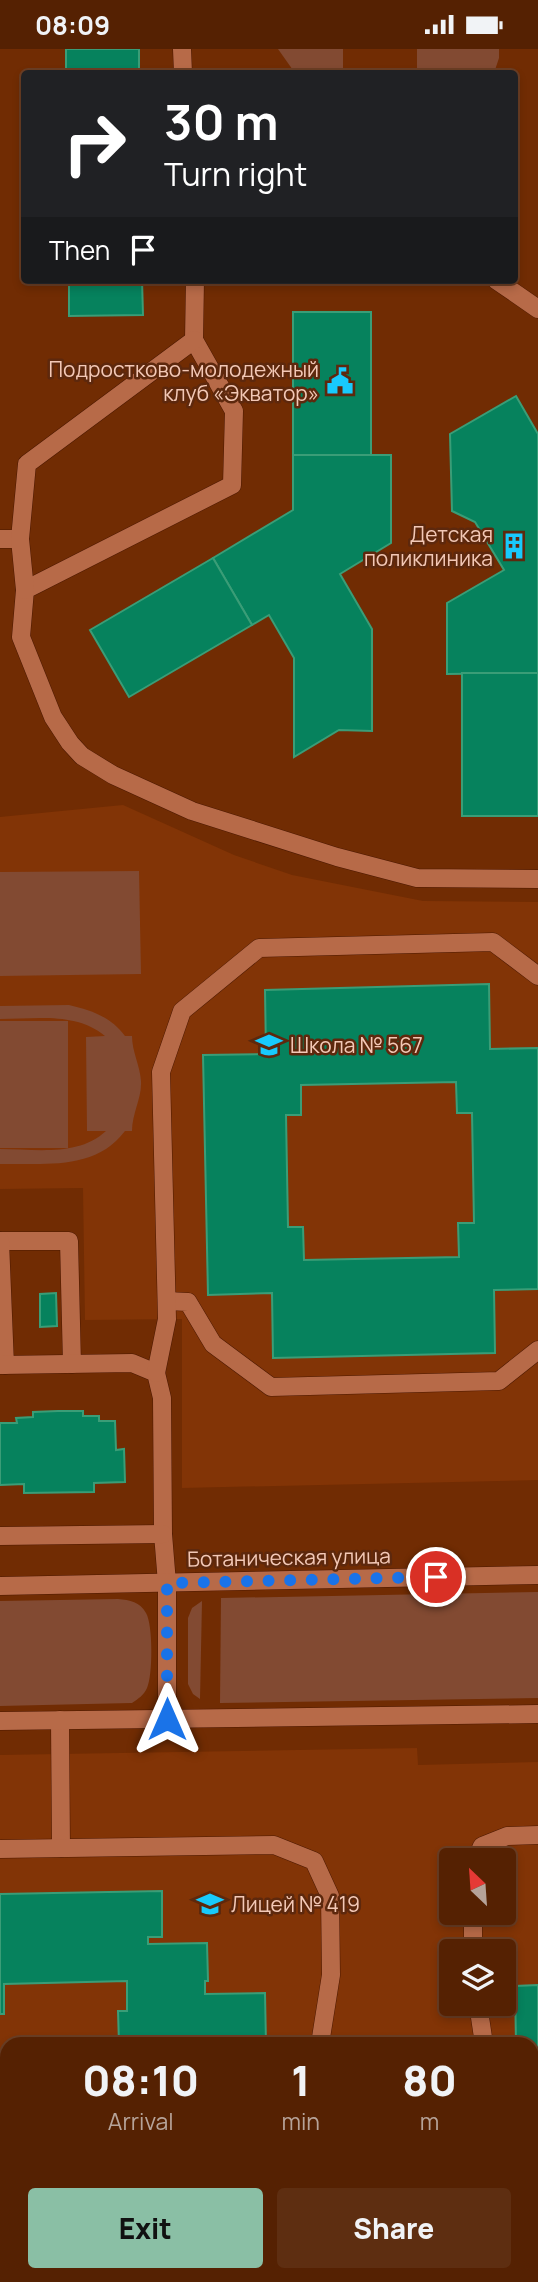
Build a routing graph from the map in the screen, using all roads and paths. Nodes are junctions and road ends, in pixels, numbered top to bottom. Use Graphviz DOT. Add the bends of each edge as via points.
graph roads {
  1 [pos="182,49"];
  2 [pos="183,70"];
  3 [pos="195,284"];
  4 [pos="502,284"];
  5 [pos="538,309"];
  6 [pos="194,340"];
  7 [pos="0,539"];
  8 [pos="20,539"];
  9 [pos="25,590"];
  10 [pos="538,879"];
  11 [pos="538,976"];
  12 [pos="0,1241"];
  13 [pos="167,1301"];
  14 [pos="538,1350"];
  15 [pos="72,1364"];
  16 [pos="2,1365"];
  17 [pos="156,1373"];
  18 [pos="163,1534"];
  19 [pos="0,1536"];
  20 [pos="538,1575"];
  21 [pos="167,1583"];
  22 [pos="0,1586"];
  23 [pos="538,1714"];
  24 [pos="167,1719"];
  25 [pos="60,1720"];
  26 [pos="0,1721"];
  27 [pos="538,1835"];
  28 [pos="61,1848"];
  29 [pos="481,1848"];
  30 [pos="0,1849"];
  31 [pos="480,2016"];
  32 [pos="321,2037"];
  33 [pos="483,2037"];
  1 -- 2 [label="street"];
  3 -- 6 [label="street"];
  4 -- 5 [label="street"];
  6 -- 8 [label="street" via="27,464"];
  6 -- 9 [label="street" via="234,411 232,485"];
  7 -- 8 [label="street"];
  8 -- 9 [label="street"];
  9 -- 10 [label="street" via="22,637 53,717 82,756 113,775 192,811 417,878"];
  11 -- 13 [label="street" via="493,942 259,948 182,1011 161,1072"];
  12 -- 15 [label="street" via="69,1241"];
  12 -- 16 [label="street"];
  13 -- 14 [label="street" via="188,1301 213,1345 271,1387 499,1381"];
  13 -- 17 [label="street"];
  15 -- 16 [label="street"];
  15 -- 17 [label="street" via="132,1363"];
  17 -- 18 [label="street" via="162,1398"];
  18 -- 19 [label="street"];
  18 -- 21 [label="street"];
  20 -- 21 [label="street, Ботаническая улица"];
  21 -- 22 [label="street, Ботаническая улица"];
  21 -- 24 [label="street, Ботаническая улица"];
  23 -- 24 [label="street"];
  24 -- 25 [label="street"];
  25 -- 26 [label="street"];
  25 -- 28 [label="street"];
  27 -- 29 [label="street" via="507,1836"];
  28 -- 30 [label="street"];
  28 -- 32 [label="street" via="274,1845 314,1861 330,1896 331,1975"];
  31 -- 33 [label="street"];
}
